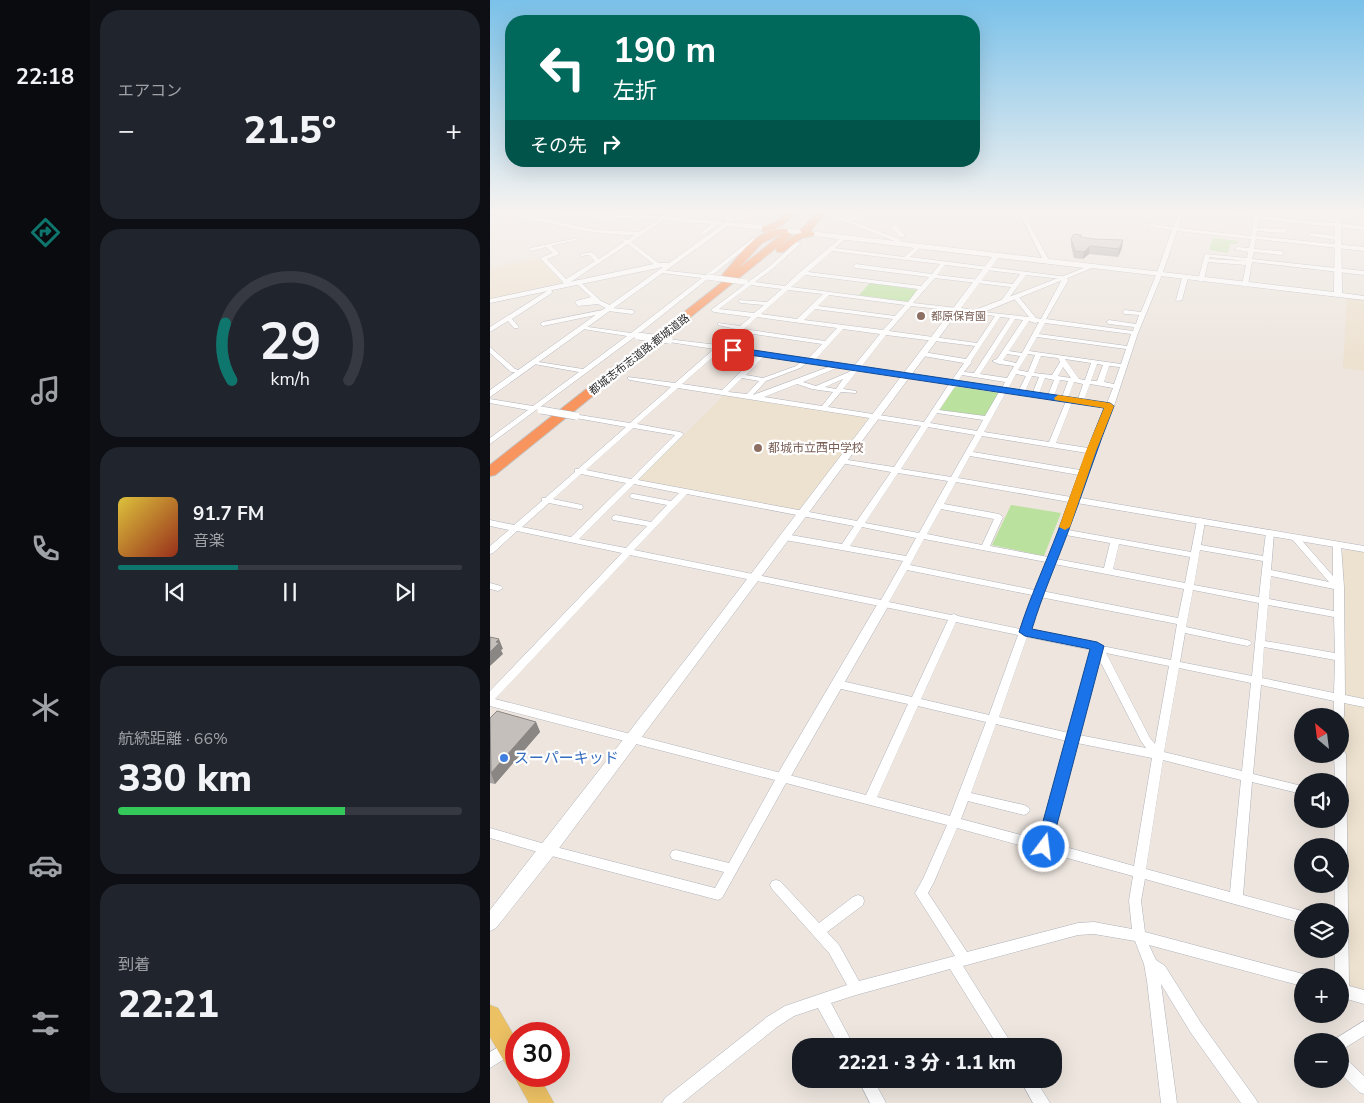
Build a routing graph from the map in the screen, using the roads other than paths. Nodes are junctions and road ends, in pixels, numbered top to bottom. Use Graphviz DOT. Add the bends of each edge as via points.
graph roads {
  1 [pos="547,263"];
  2 [pos="594,263"];
  3 [pos="654,263"];
  4 [pos="672,263"];
  5 [pos="724,263"];
  6 [pos="737,263"];
  7 [pos="753,263"];
  8 [pos="774,263"];
  9 [pos="814,263"];
  10 [pos="859,263"];
  11 [pos="944,263"];
  12 [pos="948,263"];
  13 [pos="991,263"];
  14 [pos="1060,263"];
  15 [pos="1163,263"];
  16 [pos="1205,263"];
  17 [pos="1248,263"];
  18 [pos="1265,263"];
  19 [pos="1338,263"];
  20 [pos="856,266"];
  21 [pos="1091,267"];
  22 [pos="660,268"];
  23 [pos="988,268"];
  24 [pos="1338,270"];
  25 [pos="802,273"];
  26 [pos="1024,273"];
  27 [pos="1364,273"];
  28 [pos="934,275"];
  29 [pos="1159,275"];
  30 [pos="707,277"];
  31 [pos="844,278"];
  32 [pos="1064,278"];
  33 [pos="1185,278"];
  34 [pos="1201,280"];
  35 [pos="979,281"];
  36 [pos="578,282"];
  37 [pos="566,283"];
  38 [pos="748,283"];
  39 [pos="1245,285"];
  40 [pos="1015,286"];
  41 [pos="550,288"];
  42 [pos="786,288"];
  43 [pos="922,288"];
  44 [pos="862,289"];
  45 [pos="828,293"];
  46 [pos="1338,296"];
  47 [pos="1016,297"];
  48 [pos="594,298"];
  49 [pos="1364,298"];
  50 [pos="1179,300"];
  51 [pos="490,301"];
  52 [pos="741,301"];
  53 [pos="1004,301"];
  54 [pos="599,302"];
  55 [pos="767,304"];
  56 [pos="909,304"];
  57 [pos="813,307"];
  58 [pos="607,309"];
  59 [pos="957,310"];
  60 [pos="632,312"];
  61 [pos="976,312"];
  62 [pos="1125,312"];
  63 [pos="1142,314"];
  64 [pos="755,315"];
  65 [pos="998,316"];
  66 [pos="508,318"];
  67 [pos="897,318"];
  68 [pos="1013,318"];
  69 [pos="1026,320"];
  70 [pos="799,321"];
  71 [pos="1038,321"];
  72 [pos="1109,322"];
  73 [pos="543,324"];
  74 [pos="720,324"];
  75 [pos="994,324"];
  76 [pos="1008,326"];
  77 [pos="1138,326"];
  78 [pos="583,327"];
  79 [pos="842,327"];
  80 [pos="516,328"];
  81 [pos="1021,328"];
  82 [pos="740,329"];
  83 [pos="490,330"];
  84 [pos="884,333"];
  85 [pos="988,333"];
  86 [pos="1135,333"];
  87 [pos="635,335"];
  88 [pos="670,335"];
  89 [pos="1002,335"];
  90 [pos="1015,337"];
  91 [pos="1034,337"];
  92 [pos="935,340"];
  93 [pos="827,343"];
  94 [pos="980,344"];
  95 [pos="995,345"];
  96 [pos="719,348"];
  97 [pos="1130,348"];
  98 [pos="490,349"];
  99 [pos="1007,349"];
  100 [pos="1025,353"];
  101 [pos="923,354"];
  102 [pos="1039,354"];
  103 [pos="762,355"];
  104 [pos="1062,359"];
  105 [pos="970,360"];
  106 [pos="986,360"];
  107 [pos="534,362"];
  108 [pos="807,362"];
  109 [pos="1000,362"];
  110 [pos="1095,362"];
  111 [pos="1107,363"];
  112 [pos="1019,365"];
  113 [pos="837,366"];
  114 [pos="1124,366"];
  115 [pos="796,368"];
  116 [pos="584,370"];
  117 [pos="855,371"];
  118 [pos="520,372"];
  119 [pos="1015,372"];
  120 [pos="961,373"];
  121 [pos="1030,374"];
  122 [pos="976,375"];
  123 [pos="741,376"];
  124 [pos="811,376"];
  125 [pos="907,376"];
  126 [pos="1043,376"];
  127 [pos="630,378"];
  128 [pos="991,378"];
  129 [pos="1056,378"];
  130 [pos="764,380"];
  131 [pos="1010,381"];
  132 [pos="1075,381"];
  133 [pos="797,382"];
  134 [pos="1087,382"];
  135 [pos="954,383"];
  136 [pos="676,384"];
  137 [pos="1100,384"];
  138 [pos="1116,386"];
  139 [pos="816,388"];
  140 [pos="1007,389"];
  141 [pos="838,391"];
  142 [pos="1022,391"];
  143 [pos="724,392"];
  144 [pos="854,392"];
  145 [pos="1036,393"];
  146 [pos="490,394"];
  147 [pos="1051,395"];
  148 [pos="749,396"];
  149 [pos="758,397"];
  150 [pos="1068,398"];
  151 [pos="1081,399"];
  152 [pos="490,401"];
  153 [pos="1110,404"];
  154 [pos="825,407"];
  155 [pos="537,410"];
  156 [pos="935,411"];
  157 [pos="576,416"];
  158 [pos="877,416"];
  159 [pos="988,419"];
  160 [pos="926,424"];
  161 [pos="630,425"];
  162 [pos="980,434"];
  163 [pos="490,442"];
  164 [pos="1051,444"];
  165 [pos="1091,451"];
  166 [pos="969,454"];
  167 [pos="841,461"];
  168 [pos="578,471"];
  169 [pos="896,471"];
  170 [pos="490,472"];
  171 [pos="1083,473"];
  172 [pos="954,481"];
  173 [pos="633,482"];
  174 [pos="685,491"];
  175 [pos="634,496"];
  176 [pos="545,500"];
  177 [pos="1075,500"];
  178 [pos="673,504"];
  179 [pos="939,506"];
  180 [pos="579,507"];
  181 [pos="801,514"];
  182 [pos="616,518"];
  183 [pos="1201,521"];
  184 [pos="490,523"];
  185 [pos="860,524"];
  186 [pos="653,525"];
  187 [pos="516,528"];
  188 [pos="1063,532"];
  189 [pos="1270,533"];
  190 [pos="922,535"];
  191 [pos="785,537"];
  192 [pos="1296,538"];
  193 [pos="574,539"];
  194 [pos="1115,541"];
  195 [pos="1337,544"];
  196 [pos="844,548"];
  197 [pos="985,548"];
  198 [pos="1364,549"];
  199 [pos="630,550"];
  200 [pos="490,551"];
  201 [pos="1196,551"];
  202 [pos="1050,560"];
  203 [pos="1268,560"];
  204 [pos="907,563"];
  205 [pos="1108,571"];
  206 [pos="1266,572"];
  207 [pos="755,576"];
  208 [pos="1189,586"];
  209 [pos="1338,587"];
  210 [pos="1037,593"];
  211 [pos="1263,600"];
  212 [pos="884,603"];
  213 [pos="1338,615"];
  214 [pos="954,617"];
  215 [pos="1182,626"];
  216 [pos="1025,632"];
  217 [pos="1247,643"];
  218 [pos="1260,643"];
  219 [pos="1097,646"];
  220 [pos="1340,657"];
  221 [pos="1175,662"];
  222 [pos="1255,680"];
  223 [pos="837,684"];
  224 [pos="490,698"];
  225 [pos="1339,698"];
  226 [pos="490,702"];
  227 [pos="915,702"];
  228 [pos="1364,703"];
  229 [pos="1339,708"];
  230 [pos="994,719"];
  231 [pos="1073,738"];
  232 [pos="631,739"];
  233 [pos="1158,755"];
  234 [pos="1247,777"];
  235 [pos="782,778"];
  236 [pos="1294,788"];
  237 [pos="964,796"];
  238 [pos="869,801"];
  239 [pos="1024,810"];
  240 [pos="954,822"];
  241 [pos="1340,828"];
  242 [pos="490,833"];
  243 [pos="1044,847"];
  244 [pos="548,850"];
  245 [pos="676,855"];
  246 [pos="731,869"];
  247 [pos="1139,873"];
  248 [pos="776,885"];
  249 [pos="1236,898"];
  250 [pos="858,901"];
  251 [pos="1340,903"];
  252 [pos="1294,915"];
  253 [pos="490,923"];
  254 [pos="818,931"];
  255 [pos="1139,936"];
  256 [pos="960,961"];
  257 [pos="1151,964"];
  258 [pos="1294,978"];
  259 [pos="856,988"];
  260 [pos="1349,992"];
  261 [pos="1364,997"];
  262 [pos="821,1000"];
  263 [pos="490,1016"];
  264 [pos="1364,1028"];
  265 [pos="842,1038"];
  266 [pos="1002,1038"];
  267 [pos="1349,1038"];
  268 [pos="505,1041"];
  269 [pos="505,1056"];
  270 [pos="490,1061"];
  271 [pos="1349,1072"];
  272 [pos="533,1087"];
  273 [pos="1364,1087"];
  274 [pos="870,1088"];
  275 [pos="1033,1088"];
  276 [pos="542,1103"];
  277 [pos="670,1103"];
  278 [pos="878,1103"];
  279 [pos="1042,1103"];
  280 [pos="1169,1103"];
  281 [pos="1250,1103"];
  1 -- 37 [label="street"];
  2 -- 37 [label="street"];
  3 -- 22 [label="street"];
  4 -- 22 [label="street"];
  5 -- 30 [label="street"];
  6 -- 88 [label="highway"];
  7 -- 88 [label="highway"];
  8 -- 38 [label="street"];
  9 -- 25 [label="street"];
  10 -- 20 [label="street"];
  11 -- 28 [label="street"];
  12 -- 23 [label="street"];
  13 -- 23 [label="street"];
  14 -- 21 [label="street"];
  15 -- 29 [label="street"];
  16 -- 34 [label="street"];
  17 -- 39 [label="street"];
  18 -- 24 [label="street"];
  19 -- 24 [label="street"];
  20 -- 28 [label="street"];
  20 -- 31 [label="street"];
  21 -- 29 [label="street"];
  21 -- 32 [label="street"];
  22 -- 30 [label="street"];
  22 -- 36 [label="street"];
  22 -- 58 [label="street"];
  23 -- 26 [label="street"];
  23 -- 35 [label="street"];
  24 -- 27 [label="street"];
  24 -- 46 [label="street"];
  25 -- 31 [label="street"];
  25 -- 42 [label="street"];
  26 -- 32 [label="street"];
  26 -- 40 [label="street"];
  28 -- 35 [label="street"];
  28 -- 43 [label="street"];
  29 -- 33 [label="street"];
  29 -- 63 [label="street"];
  30 -- 38 [label="street, bridge"];
  30 -- 87 [label="street"];
  31 -- 44 [label="street"];
  32 -- 47 [label="street"];
  32 -- 71 [label="street"];
  33 -- 34 [label="street"];
  33 -- 50 [label="street"];
  34 -- 39 [label="street"];
  35 -- 40 [label="street"];
  35 -- 59 [label="street"];
  36 -- 37 [label="street"];
  36 -- 48 [label="street"];
  37 -- 41 [label="street"];
  38 -- 42 [label="street"];
  38 -- 64 [label="street" via="714,310"];
  39 -- 46 [label="street"];
  40 -- 53 [label="street"];
  41 -- 51 [label="street"];
  41 -- 66 [label="street" via="550,292"];
  42 -- 45 [label="street"];
  42 -- 55 [label="street"];
  43 -- 44 [label="street"];
  43 -- 56 [label="street"];
  44 -- 45 [label="street"];
  44 -- 56 [label="street"];
  45 -- 57 [label="street"];
  46 -- 49 [label="street"];
  47 -- 53 [label="street"];
  47 -- 71 [label="street"];
  48 -- 54 [label="street"];
  48 -- 54 [label="street" via="578,302 583,306"];
  52 -- 55 [label="street"];
  53 -- 61 [label="street"];
  54 -- 58 [label="street"];
  55 -- 64 [label="street"];
  56 -- 59 [label="street"];
  56 -- 67 [label="street"];
  57 -- 67 [label="street"];
  57 -- 70 [label="street"];
  58 -- 60 [label="street"];
  58 -- 73 [label="street"];
  58 -- 78 [label="street"];
  59 -- 61 [label="street"];
  59 -- 92 [label="street"];
  61 -- 65 [label="street"];
  62 -- 63 [label="street"];
  63 -- 77 [label="street"];
  64 -- 70 [label="street"];
  64 -- 82 [label="street"];
  65 -- 68 [label="street"];
  65 -- 75 [label="street"];
  66 -- 80 [label="street"];
  66 -- 83 [label="street"];
  67 -- 84 [label="street"];
  68 -- 69 [label="street"];
  68 -- 76 [label="street"];
  69 -- 71 [label="street"];
  69 -- 81 [label="street"];
  70 -- 79 [label="street"];
  71 -- 86 [label="street"];
  71 -- 91 [label="street"];
  72 -- 77 [label="street"];
  74 -- 82 [label="street"];
  75 -- 76 [label="street"];
  75 -- 85 [label="street"];
  76 -- 81 [label="street"];
  76 -- 89 [label="street"];
  77 -- 86 [label="street"];
  78 -- 87 [label="street"];
  78 -- 107 [label="street"];
  79 -- 84 [label="street"];
  79 -- 93 [label="street"];
  81 -- 90 [label="street"];
  82 -- 93 [label="street"];
  82 -- 96 [label="street"];
  84 -- 92 [label="street"];
  84 -- 117 [label="street"];
  85 -- 89 [label="street"];
  85 -- 94 [label="street"];
  86 -- 97 [label="street"];
  87 -- 88 [label="street, bridge"];
  87 -- 116 [label="street"];
  88 -- 96 [label="street"];
  88 -- 170 [label="highway, 都城志布志道路;都城道路"];
  89 -- 90 [label="street"];
  89 -- 95 [label="street"];
  90 -- 91 [label="street"];
  90 -- 99 [label="street"];
  91 -- 97 [label="street"];
  91 -- 100 [label="street"];
  92 -- 94 [label="street"];
  92 -- 101 [label="street"];
  93 -- 108 [label="street"];
  94 -- 95 [label="street"];
  94 -- 105 [label="street"];
  95 -- 99 [label="street"];
  95 -- 106 [label="street"];
  96 -- 103 [label="street"];
  96 -- 136 [label="street"];
  97 -- 114 [label="street"];
  98 -- 118 [label="street" via="513,370"];
  99 -- 100 [label="street"];
  99 -- 109 [label="street"];
  100 -- 102 [label="street"];
  100 -- 112 [label="street"];
  101 -- 105 [label="street"];
  101 -- 125 [label="street"];
  102 -- 104 [label="street"];
  102 -- 121 [label="street"];
  103 -- 108 [label="street"];
  103 -- 123 [label="street"];
  104 -- 110 [label="street"];
  104 -- 129 [label="street"];
  104 -- 132 [label="street"];
  105 -- 106 [label="street"];
  105 -- 120 [label="street"];
  106 -- 109 [label="street"];
  106 -- 122 [label="street"];
  107 -- 116 [label="street"];
  107 -- 118 [label="street"];
  108 -- 113 [label="street"];
  108 -- 115 [label="street"];
  109 -- 112 [label="street"];
  109 -- 128 [label="street"];
  110 -- 111 [label="street"];
  110 -- 134 [label="street"];
  111 -- 114 [label="street"];
  111 -- 137 [label="street"];
  112 -- 119 [label="street"];
  113 -- 117 [label="street"];
  113 -- 124 [label="street"];
  114 -- 138 [label="street"];
  115 -- 124 [label="street"];
  115 -- 130 [label="street"];
  116 -- 155 [label="street"];
  117 -- 125 [label="street"];
  117 -- 139 [label="street"];
  117 -- 141 [label="street"];
  118 -- 146 [label="street"];
  119 -- 121 [label="street"];
  119 -- 131 [label="street"];
  120 -- 122 [label="street"];
  120 -- 135 [label="street"];
  121 -- 126 [label="street"];
  121 -- 142 [label="street"];
  122 -- 128 [label="street"];
  123 -- 130 [label="street"];
  123 -- 143 [label="street"];
  124 -- 133 [label="street"];
  125 -- 135 [label="street"];
  125 -- 158 [label="street"];
  126 -- 129 [label="street"];
  126 -- 145 [label="street"];
  127 -- 136 [label="street"];
  128 -- 131 [label="street"];
  129 -- 132 [label="street"];
  129 -- 147 [label="street"];
  130 -- 148 [label="street"];
  131 -- 140 [label="street"];
  132 -- 134 [label="street"];
  132 -- 150 [label="street"];
  133 -- 139 [label="street" via="810,389"];
  133 -- 149 [label="street"];
  134 -- 137 [label="street"];
  134 -- 151 [label="street"];
  135 -- 140 [label="street"];
  135 -- 156 [label="street"];
  136 -- 143 [label="street"];
  136 -- 161 [label="street"];
  137 -- 138 [label="street"];
  138 -- 153 [label="street"];
  139 -- 141 [label="street"];
  140 -- 142 [label="street"];
  140 -- 150 [label="street"];
  140 -- 159 [label="street"];
  141 -- 144 [label="street"];
  141 -- 154 [label="street"];
  142 -- 145 [label="street"];
  143 -- 148 [label="street"];
  145 -- 147 [label="street"];
  147 -- 150 [label="street"];
  148 -- 149 [label="street"];
  149 -- 154 [label="street"];
  150 -- 151 [label="street"];
  150 -- 153 [label="street"];
  150 -- 164 [label="street"];
  151 -- 153 [label="street"];
  152 -- 155 [label="street"];
  153 -- 165 [label="street"];
  154 -- 158 [label="street"];
  155 -- 157 [label="street, bridge"];
  155 -- 163 [label="street"];
  156 -- 159 [label="street"];
  156 -- 160 [label="street"];
  157 -- 161 [label="street"];
  158 -- 160 [label="street"];
  158 -- 167 [label="street"];
  159 -- 162 [label="street"];
  160 -- 162 [label="street"];
  160 -- 169 [label="street"];
  161 -- 168 [label="street"];
  161 -- 173 [label="street" via="680,434"];
  162 -- 164 [label="street"];
  162 -- 166 [label="street"];
  164 -- 165 [label="street"];
  165 -- 171 [label="street"];
  166 -- 171 [label="street"];
  166 -- 172 [label="street"];
  167 -- 169 [label="street"];
  167 -- 181 [label="street"];
  168 -- 173 [label="street"];
  168 -- 176 [label="street"];
  169 -- 172 [label="street"];
  169 -- 185 [label="street"];
  171 -- 177 [label="street"];
  172 -- 177 [label="street"];
  172 -- 179 [label="street"];
  173 -- 174 [label="street"];
  173 -- 193 [label="street"];
  174 -- 178 [label="street"];
  174 -- 181 [label="street"];
  175 -- 178 [label="street"];
  176 -- 180 [label="street"];
  176 -- 187 [label="street"];
  177 -- 183 [label="street"];
  177 -- 188 [label="street"];
  178 -- 186 [label="street"];
  179 -- 190 [label="street"];
  179 -- 197 [label="street" via="999,517"];
  181 -- 185 [label="street"];
  181 -- 191 [label="street"];
  182 -- 186 [label="street"];
  183 -- 189 [label="street"];
  183 -- 201 [label="street"];
  184 -- 187 [label="street"];
  185 -- 190 [label="street"];
  185 -- 196 [label="street"];
  186 -- 199 [label="street"];
  187 -- 193 [label="street"];
  187 -- 200 [label="street"];
  188 -- 194 [label="street"];
  188 -- 202 [label="street"];
  189 -- 192 [label="street"];
  189 -- 203 [label="street"];
  190 -- 197 [label="street"];
  190 -- 204 [label="street"];
  191 -- 196 [label="street"];
  191 -- 207 [label="street"];
  192 -- 195 [label="street"];
  192 -- 209 [label="street"];
  193 -- 199 [label="street"];
  194 -- 201 [label="street"];
  194 -- 205 [label="street"];
  195 -- 198 [label="street"];
  195 -- 209 [label="street"];
  196 -- 204 [label="street"];
  197 -- 202 [label="street"];
  199 -- 207 [label="street"];
  199 -- 224 [label="street"];
  201 -- 203 [label="street"];
  201 -- 208 [label="street"];
  202 -- 205 [label="street"];
  202 -- 210 [label="street"];
  203 -- 206 [label="street"];
  204 -- 210 [label="street"];
  204 -- 212 [label="street"];
  205 -- 208 [label="street"];
  206 -- 209 [label="street"];
  206 -- 211 [label="street"];
  207 -- 212 [label="street"];
  207 -- 232 [label="street"];
  208 -- 211 [label="street"];
  208 -- 215 [label="street"];
  209 -- 213 [label="street"];
  210 -- 215 [label="street"];
  210 -- 216 [label="street"];
  211 -- 213 [label="street"];
  211 -- 218 [label="street"];
  212 -- 214 [label="street"];
  212 -- 223 [label="street"];
  213 -- 220 [label="street"];
  214 -- 216 [label="street"];
  214 -- 227 [label="street"];
  215 -- 217 [label="street"];
  215 -- 221 [label="street"];
  216 -- 219 [label="street"];
  216 -- 230 [label="street"];
  218 -- 220 [label="street"];
  218 -- 222 [label="street"];
  219 -- 221 [label="street"];
  219 -- 231 [label="street"];
  219 -- 233 [label="street" via="1146,741"];
  220 -- 225 [label="street"];
  221 -- 222 [label="street"];
  221 -- 233 [label="street"];
  222 -- 225 [label="street"];
  222 -- 234 [label="street"];
  223 -- 227 [label="street"];
  223 -- 235 [label="street"];
  225 -- 228 [label="street"];
  225 -- 229 [label="street"];
  226 -- 232 [label="street"];
  227 -- 230 [label="street"];
  227 -- 238 [label="street"];
  230 -- 231 [label="street"];
  230 -- 237 [label="street"];
  231 -- 233 [label="street"];
  231 -- 243 [label="street"];
  232 -- 235 [label="street"];
  232 -- 244 [label="street"];
  233 -- 234 [label="street"];
  233 -- 247 [label="street"];
  234 -- 236 [label="street"];
  234 -- 249 [label="street"];
  235 -- 238 [label="street"];
  235 -- 246 [label="street"];
  237 -- 239 [label="street"];
  237 -- 240 [label="street"];
  238 -- 240 [label="street"];
  240 -- 243 [label="street"];
  240 -- 256 [label="street" via="921,893"];
  241 -- 251 [label="street"];
  242 -- 244 [label="street"];
  243 -- 247 [label="street"];
  244 -- 246 [label="street" via="718,894"];
  244 -- 253 [label="street"];
  245 -- 246 [label="street"];
  247 -- 249 [label="street"];
  247 -- 255 [label="street" via="1134,902"];
  248 -- 254 [label="street"];
  249 -- 252 [label="street"];
  250 -- 254 [label="street"];
  254 -- 259 [label="street" via="834,949"];
  255 -- 256 [label="street" via="1094,928 1078,929"];
  255 -- 257 [label="street"];
  255 -- 258 [label="street"];
  256 -- 259 [label="street"];
  256 -- 266 [label="street"];
  257 -- 280 [label="street"];
  257 -- 281 [label="street" via="1160,970 1196,1028"];
  259 -- 262 [label="street"];
  260 -- 261 [label="street"];
  262 -- 265 [label="street"];
  262 -- 277 [label="street" via="790,1011 772,1022"];
  263 -- 268 [label="main road"];
  264 -- 267 [label="street"];
  269 -- 270 [label="street"];
  271 -- 273 [label="street"];
  272 -- 276 [label="main road"];
  274 -- 278 [label="street"];
  275 -- 279 [label="street"];
}
